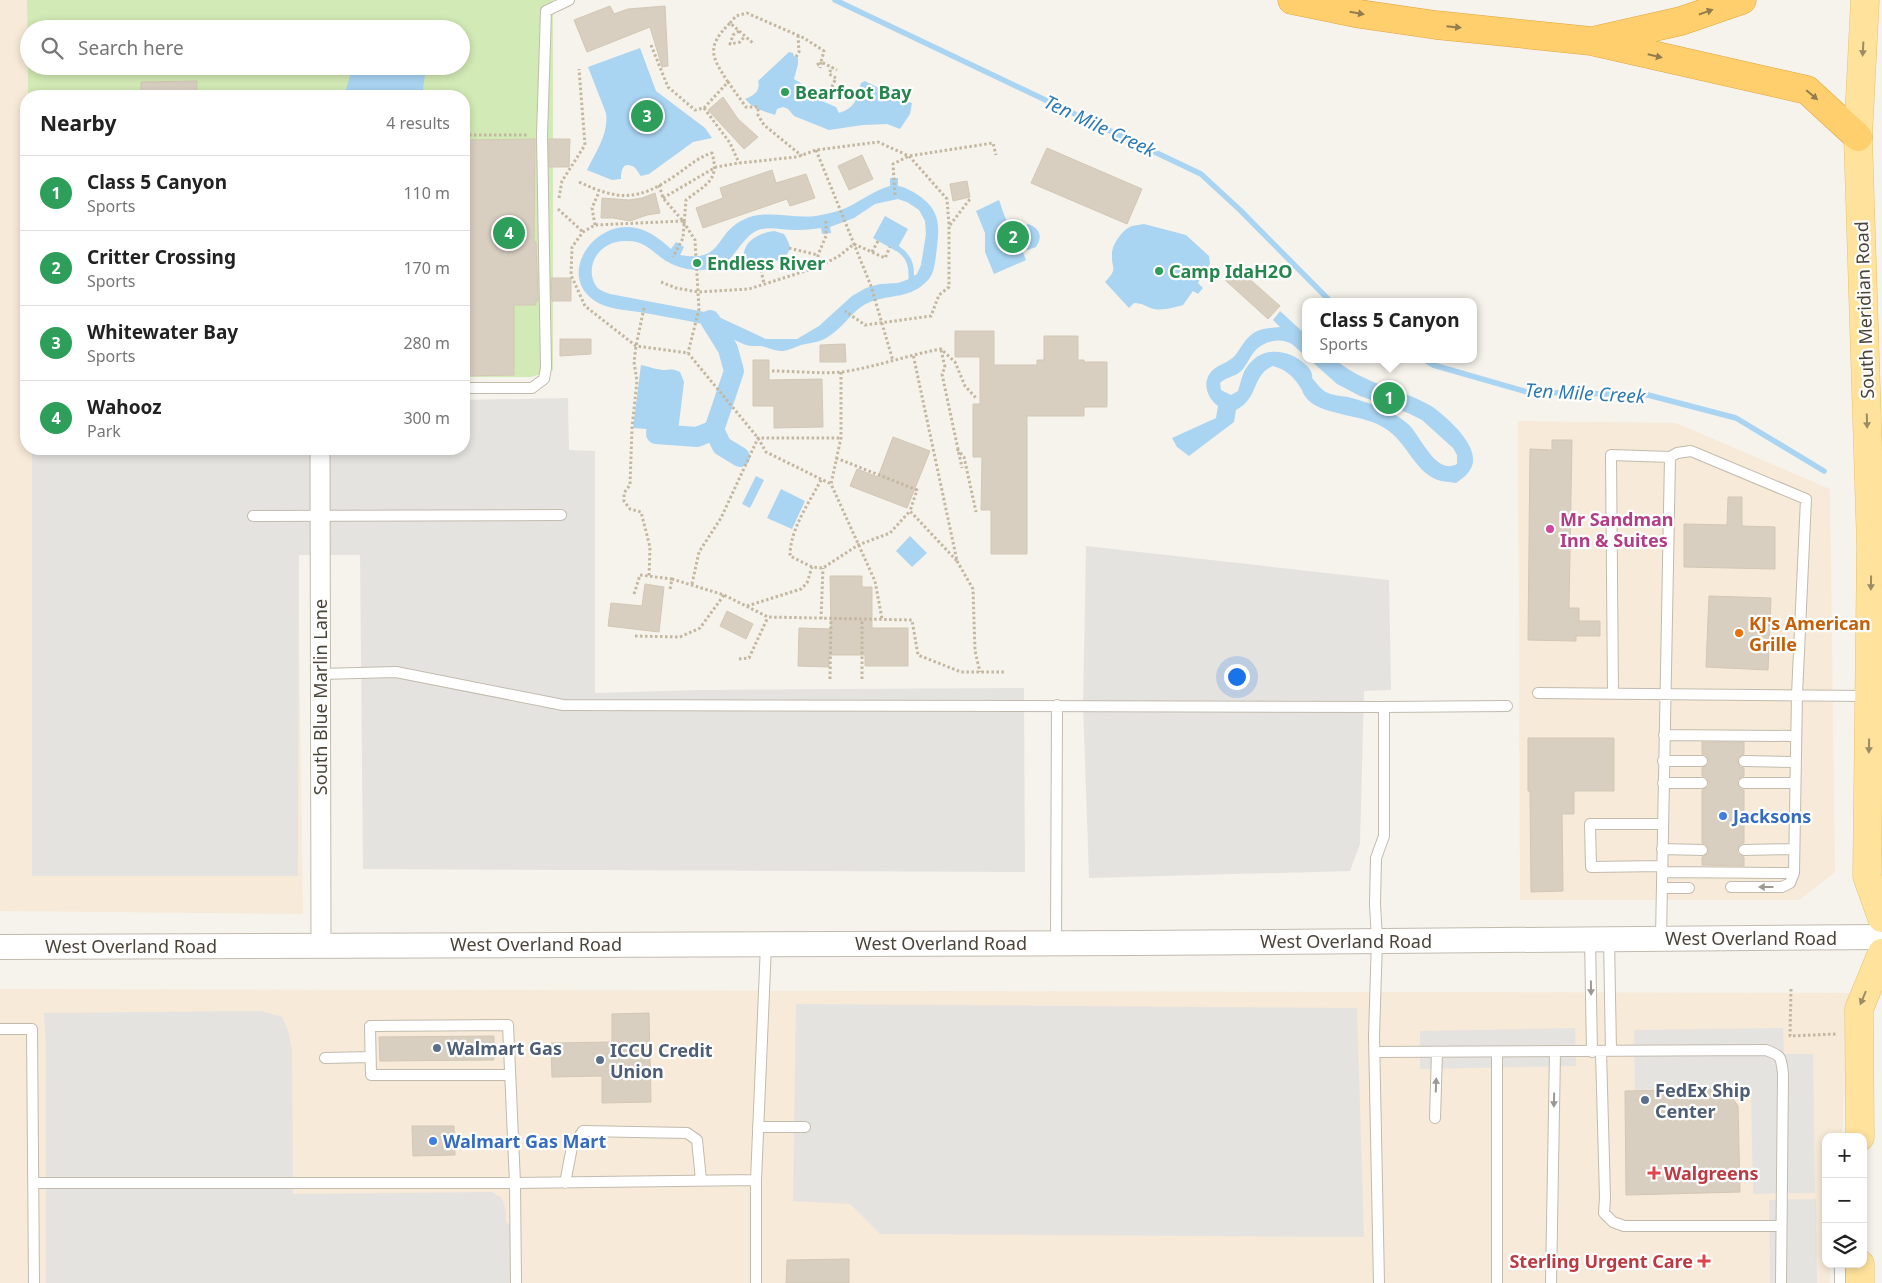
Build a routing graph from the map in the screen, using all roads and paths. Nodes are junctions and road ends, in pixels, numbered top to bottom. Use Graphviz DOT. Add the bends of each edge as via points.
graph roads {
  1 [pos="569,0"];
  2 [pos="1292,0"];
  3 [pos="1742,0"];
  4 [pos="1866,0"];
  5 [pos="730,22"];
  6 [pos="739,30"];
  7 [pos="798,35"];
  8 [pos="745,36"];
  9 [pos="1591,41"];
  10 [pos="754,44"];
  11 [pos="650,45"];
  12 [pos="796,57"];
  13 [pos="821,62"];
  14 [pos="819,67"];
  15 [pos="832,67"];
  16 [pos="579,69"];
  17 [pos="837,70"];
  18 [pos="728,82"];
  19 [pos="818,100"];
  20 [pos="704,108"];
  21 [pos="470,135"];
  22 [pos="533,135"];
  23 [pos="1858,137"];
  24 [pos="816,150"];
  25 [pos="996,155"];
  26 [pos="802,156"];
  27 [pos="909,156"];
  28 [pos="739,163"];
  29 [pos="716,167"];
  30 [pos="579,182"];
  31 [pos="659,185"];
  32 [pos="599,192"];
  33 [pos="895,195"];
  34 [pos="663,198"];
  35 [pos="559,199"];
  36 [pos="970,199"];
  37 [pos="557,208"];
  38 [pos="683,220"];
  39 [pos="826,220"];
  40 [pos="595,225"];
  41 [pos="949,225"];
  42 [pos="583,232"];
  43 [pos="878,241"];
  44 [pos="854,244"];
  45 [pos="789,248"];
  46 [pos="890,248"];
  47 [pos="872,252"];
  48 [pos="818,255"];
  49 [pos="673,257"];
  50 [pos="818,267"];
  51 [pos="761,270"];
  52 [pos="661,282"];
  53 [pos="764,284"];
  54 [pos="698,292"];
  55 [pos="644,308"];
  56 [pos="845,311"];
  57 [pos="882,323"];
  58 [pos="636,346"];
  59 [pos="941,349"];
  60 [pos="688,353"];
  61 [pos="913,354"];
  62 [pos="893,361"];
  63 [pos="772,371"];
  64 [pos="841,372"];
  65 [pos="470,388"];
  66 [pos="976,398"];
  67 [pos="758,438"];
  68 [pos="841,438"];
  69 [pos="957,448"];
  70 [pos="320,455"];
  71 [pos="1670,457"];
  72 [pos="836,458"];
  73 [pos="962,468"];
  74 [pos="821,480"];
  75 [pos="831,484"];
  76 [pos="910,511"];
  77 [pos="976,512"];
  78 [pos="561,515"];
  79 [pos="253,516"];
  80 [pos="320,516"];
  81 [pos="858,544"];
  82 [pos="957,561"];
  83 [pos="812,567"];
  84 [pos="823,568"];
  85 [pos="649,577"];
  86 [pos="672,580"];
  87 [pos="692,584"];
  88 [pos="670,589"];
  89 [pos="634,594"];
  90 [pos="724,595"];
  91 [pos="746,606"];
  92 [pos="768,617"];
  93 [pos="821,619"];
  94 [pos="882,619"];
  95 [pos="831,620"];
  96 [pos="862,620"];
  97 [pos="635,636"];
  98 [pos="739,659"];
  99 [pos="980,672"];
  100 [pos="1006,672"];
  101 [pos="320,674"];
  102 [pos="862,679"];
  103 [pos="830,680"];
  104 [pos="1538,693"];
  105 [pos="1613,694"];
  106 [pos="1664,694"];
  107 [pos="1797,695"];
  108 [pos="1870,696"];
  109 [pos="1057,705"];
  110 [pos="1506,706"];
  111 [pos="1384,707"];
  112 [pos="1664,735"];
  113 [pos="1796,736"];
  114 [pos="1663,761"];
  115 [pos="1702,762"];
  116 [pos="1744,762"];
  117 [pos="1795,762"];
  118 [pos="1663,783"];
  119 [pos="1702,783"];
  120 [pos="1744,783"];
  121 [pos="1795,783"];
  122 [pos="1663,824"];
  123 [pos="1662,849"];
  124 [pos="1794,849"];
  125 [pos="1702,850"];
  126 [pos="1744,850"];
  127 [pos="1662,869"];
  128 [pos="1794,873"];
  129 [pos="1731,887"];
  130 [pos="1662,888"];
  131 [pos="1689,888"];
  132 [pos="1882,918"];
  133 [pos="1882,937"];
  134 [pos="1661,938"];
  135 [pos="1600,939"];
  136 [pos="1377,940"];
  137 [pos="1056,943"];
  138 [pos="766,944"];
  139 [pos="321,945"];
  140 [pos="0,947"];
  141 [pos="1882,953"];
  142 [pos="1791,989"];
  143 [pos="0,1029"];
  144 [pos="1839,1034"];
  145 [pos="1790,1036"];
  146 [pos="1787,1041"];
  147 [pos="1375,1052"];
  148 [pos="1437,1052"];
  149 [pos="1497,1052"];
  150 [pos="1555,1052"];
  151 [pos="1601,1052"];
  152 [pos="370,1057"];
  153 [pos="325,1058"];
  154 [pos="510,1075"];
  155 [pos="1435,1118"];
  156 [pos="758,1127"];
  157 [pos="804,1127"];
  158 [pos="1859,1133"];
  159 [pos="701,1180"];
  160 [pos="756,1180"];
  161 [pos="33,1183"];
  162 [pos="514,1183"];
  163 [pos="565,1183"];
  164 [pos="1781,1226"];
  165 [pos="1840,1268"];
  166 [pos="1860,1268"];
  167 [pos="34,1283"];
  168 [pos="516,1283"];
  169 [pos="756,1283"];
  170 [pos="1379,1283"];
  171 [pos="1497,1283"];
  172 [pos="1550,1283"];
  173 [pos="1781,1283"];
  174 [pos="1840,1283"];
  175 [pos="1860,1283"];
  1 -- 65 [label="lane" via="546,11 542,135 544,379 532,388"];
  2 -- 9 [label="highway, one-way" via="1436,25"];
  9 -- 3 [label="highway, one-way" via="1681,21"];
  4 -- 23 [label="main road, South Meridian Road, one-way"];
  5 -- 6 [label="path"];
  5 -- 7 [label="path" via="747,13"];
  5 -- 18 [label="path" via="717,35 713,48 715,62"];
  6 -- 8 [label="path"];
  6 -- 8 [label="path" via="730,44 740,42"];
  7 -- 12 [label="path" via="799,52"];
  7 -- 13 [label="path" via="824,51"];
  8 -- 10 [label="path"];
  9 -- 23 [label="highway, one-way" via="1806,90"];
  11 -- 20 [label="path" via="668,87 695,110"];
  13 -- 14 [label="path"];
  13 -- 15 [label="path"];
  15 -- 17 [label="path"];
  15 -- 19 [label="path" via="829,74 836,78 827,96 820,94"];
  16 -- 35 [label="path" via="585,145 562,181"];
  18 -- 20 [label="path"];
  18 -- 26 [label="path" via="746,107 758,107 760,121"];
  20 -- 28 [label="path" via="730,143"];
  21 -- 22 [label="path"];
  23 -- 108 [label="main road, South Meridian Road, one-way" via="1871,546"];
  24 -- 26 [label="path"];
  24 -- 27 [label="path" via="878,142"];
  24 -- 44 [label="path"];
  25 -- 27 [label="path" via="993,143"];
  26 -- 28 [label="path"];
  27 -- 33 [label="path" via="894,164"];
  27 -- 41 [label="path" via="947,199"];
  28 -- 29 [label="path"];
  29 -- 31 [label="path" via="712,153 702,156"];
  29 -- 34 [label="path"];
  29 -- 38 [label="path" via="712,180 686,200"];
  30 -- 32 [label="path"];
  31 -- 32 [label="path" via="647,192 620,196"];
  31 -- 34 [label="path"];
  32 -- 40 [label="path" via="592,208"];
  34 -- 38 [label="path"];
  36 -- 41 [label="path"];
  37 -- 42 [label="path"];
  38 -- 40 [label="path"];
  38 -- 49 [label="path" via="683,238"];
  38 -- 54 [label="path" via="695,240"];
  39 -- 48 [label="path" via="826,236"];
  40 -- 42 [label="path"];
  41 -- 57 [label="path" via="949,287 939,295 932,316"];
  42 -- 58 [label="path" via="572,248 570,262 571,275 585,306"];
  43 -- 47 [label="path"];
  44 -- 47 [label="path"];
  44 -- 50 [label="path"];
  44 -- 57 [label="path"];
  45 -- 48 [label="path"];
  46 -- 47 [label="path" via="885,258"];
  48 -- 50 [label="path"];
  50 -- 53 [label="path"];
  51 -- 53 [label="path"];
  52 -- 54 [label="path"];
  53 -- 54 [label="path" via="749,289"];
  54 -- 60 [label="path" via="699,309"];
  55 -- 58 [label="path"];
  56 -- 57 [label="path" via="865,325"];
  57 -- 62 [label="path"];
  58 -- 60 [label="path"];
  58 -- 85 [label="path" via="637,381 630,485 624,493 624,501 630,509 641,512 650,547"];
  59 -- 61 [label="path"];
  59 -- 66 [label="path" via="955,362 966,386"];
  59 -- 69 [label="path" via="942,374"];
  60 -- 67 [label="path"];
  61 -- 62 [label="path"];
  61 -- 82 [label="path"];
  62 -- 64 [label="path"];
  63 -- 64 [label="path"];
  64 -- 68 [label="path"];
  67 -- 68 [label="path"];
  67 -- 74 [label="path" via="766,452"];
  67 -- 87 [label="path" via="721,518 698,552"];
  68 -- 72 [label="path"];
  69 -- 73 [label="path"];
  69 -- 77 [label="path" via="964,457"];
  70 -- 80 [label="street, South Blue Marlin Lane"];
  71 -- 105 [label="lane" via="1611,455"];
  71 -- 106 [label="lane"];
  71 -- 107 [label="lane" via="1690,451 1806,499"];
  72 -- 75 [label="path"];
  72 -- 76 [label="path" via="916,490"];
  74 -- 75 [label="path"];
  74 -- 83 [label="path" via="790,546 790,556"];
  75 -- 81 [label="path"];
  76 -- 81 [label="path" via="890,533"];
  76 -- 82 [label="path"];
  78 -- 80 [label="lane"];
  79 -- 80 [label="lane"];
  80 -- 101 [label="street, South Blue Marlin Lane"];
  81 -- 84 [label="path"];
  81 -- 94 [label="path" via="875,581"];
  82 -- 99 [label="path" via="973,589 975,651"];
  83 -- 84 [label="path"];
  83 -- 91 [label="path" via="807,583 801,589"];
  84 -- 93 [label="path"];
  85 -- 86 [label="path"];
  85 -- 89 [label="path" via="640,575"];
  86 -- 87 [label="path"];
  86 -- 88 [label="path"];
  87 -- 90 [label="path"];
  90 -- 91 [label="path"];
  90 -- 97 [label="path" via="700,628 680,637"];
  91 -- 92 [label="path"];
  92 -- 93 [label="path"];
  92 -- 98 [label="path" via="749,658"];
  93 -- 95 [label="path"];
  94 -- 96 [label="path"];
  94 -- 99 [label="path" via="912,620 918,655 961,672"];
  95 -- 96 [label="path"];
  95 -- 103 [label="path"];
  96 -- 102 [label="path"];
  99 -- 100 [label="path"];
  101 -- 109 [label="lane" via="396,672 563,705"];
  101 -- 139 [label="street, South Blue Marlin Lane"];
  104 -- 105 [label="lane"];
  105 -- 106 [label="lane"];
  106 -- 107 [label="lane"];
  106 -- 112 [label="lane"];
  107 -- 108 [label="lane"];
  107 -- 113 [label="lane"];
  108 -- 132 [label="main road, South Meridian Road, one-way" via="1867,876"];
  109 -- 111 [label="lane"];
  109 -- 137 [label="lane"];
  110 -- 111 [label="lane"];
  111 -- 136 [label="lane" via="1384,836 1376,858"];
  112 -- 113 [label="lane"];
  112 -- 114 [label="lane"];
  113 -- 117 [label="lane"];
  114 -- 115 [label="lane"];
  114 -- 118 [label="lane"];
  116 -- 117 [label="lane"];
  117 -- 121 [label="lane"];
  118 -- 119 [label="lane"];
  118 -- 122 [label="lane"];
  120 -- 121 [label="lane"];
  121 -- 124 [label="lane"];
  122 -- 123 [label="lane"];
  122 -- 127 [label="lane" via="1590,824 1591,867"];
  123 -- 125 [label="lane"];
  123 -- 127 [label="lane"];
  124 -- 126 [label="lane"];
  124 -- 128 [label="lane"];
  127 -- 128 [label="lane"];
  127 -- 130 [label="lane"];
  128 -- 129 [label="lane, one-way" via="1790,883 1782,887"];
  130 -- 131 [label="lane"];
  130 -- 134 [label="lane"];
  133 -- 134 [label="street, West Overland Road"];
  134 -- 135 [label="street, West Overland Road"];
  135 -- 136 [label="street, West Overland Road"];
  135 -- 151 [label="lane, one-way"];
  135 -- 151 [label="lane"];
  136 -- 137 [label="street, West Overland Road"];
  136 -- 147 [label="lane"];
  137 -- 138 [label="street, West Overland Road"];
  138 -- 139 [label="street, West Overland Road"];
  138 -- 156 [label="lane"];
  139 -- 140 [label="street, West Overland Road"];
  141 -- 158 [label="main road, one-way" via="1859,1008"];
  142 -- 145 [label="path"];
  143 -- 161 [label="lane" via="32,1029"];
  144 -- 145 [label="path"];
  145 -- 146 [label="path"];
  147 -- 148 [label="lane"];
  147 -- 170 [label="lane"];
  148 -- 149 [label="lane"];
  155 -- 148 [label="lane, one-way"];
  149 -- 150 [label="lane"];
  149 -- 171 [label="lane"];
  150 -- 151 [label="lane"];
  150 -- 172 [label="lane, one-way"];
  151 -- 164 [label="lane" via="1604,1213 1613,1222 1624,1226"];
  151 -- 164 [label="lane" via="1766,1050 1777,1054 1781,1059 1782,1074"];
  152 -- 153 [label="lane"];
  152 -- 154 [label="lane" via="371,1075"];
  152 -- 154 [label="lane" via="370,1026 508,1025"];
  154 -- 162 [label="lane"];
  156 -- 157 [label="lane"];
  156 -- 160 [label="lane"];
  159 -- 160 [label="lane"];
  159 -- 163 [label="lane"];
  159 -- 163 [label="lane" via="697,1140 687,1133 583,1131 572,1147"];
  160 -- 169 [label="lane"];
  161 -- 162 [label="lane"];
  161 -- 167 [label="lane"];
  162 -- 163 [label="lane"];
  162 -- 168 [label="lane"];
  164 -- 173 [label="lane"];
  165 -- 174 [label="lane"];
  166 -- 175 [label="main road"];
}
